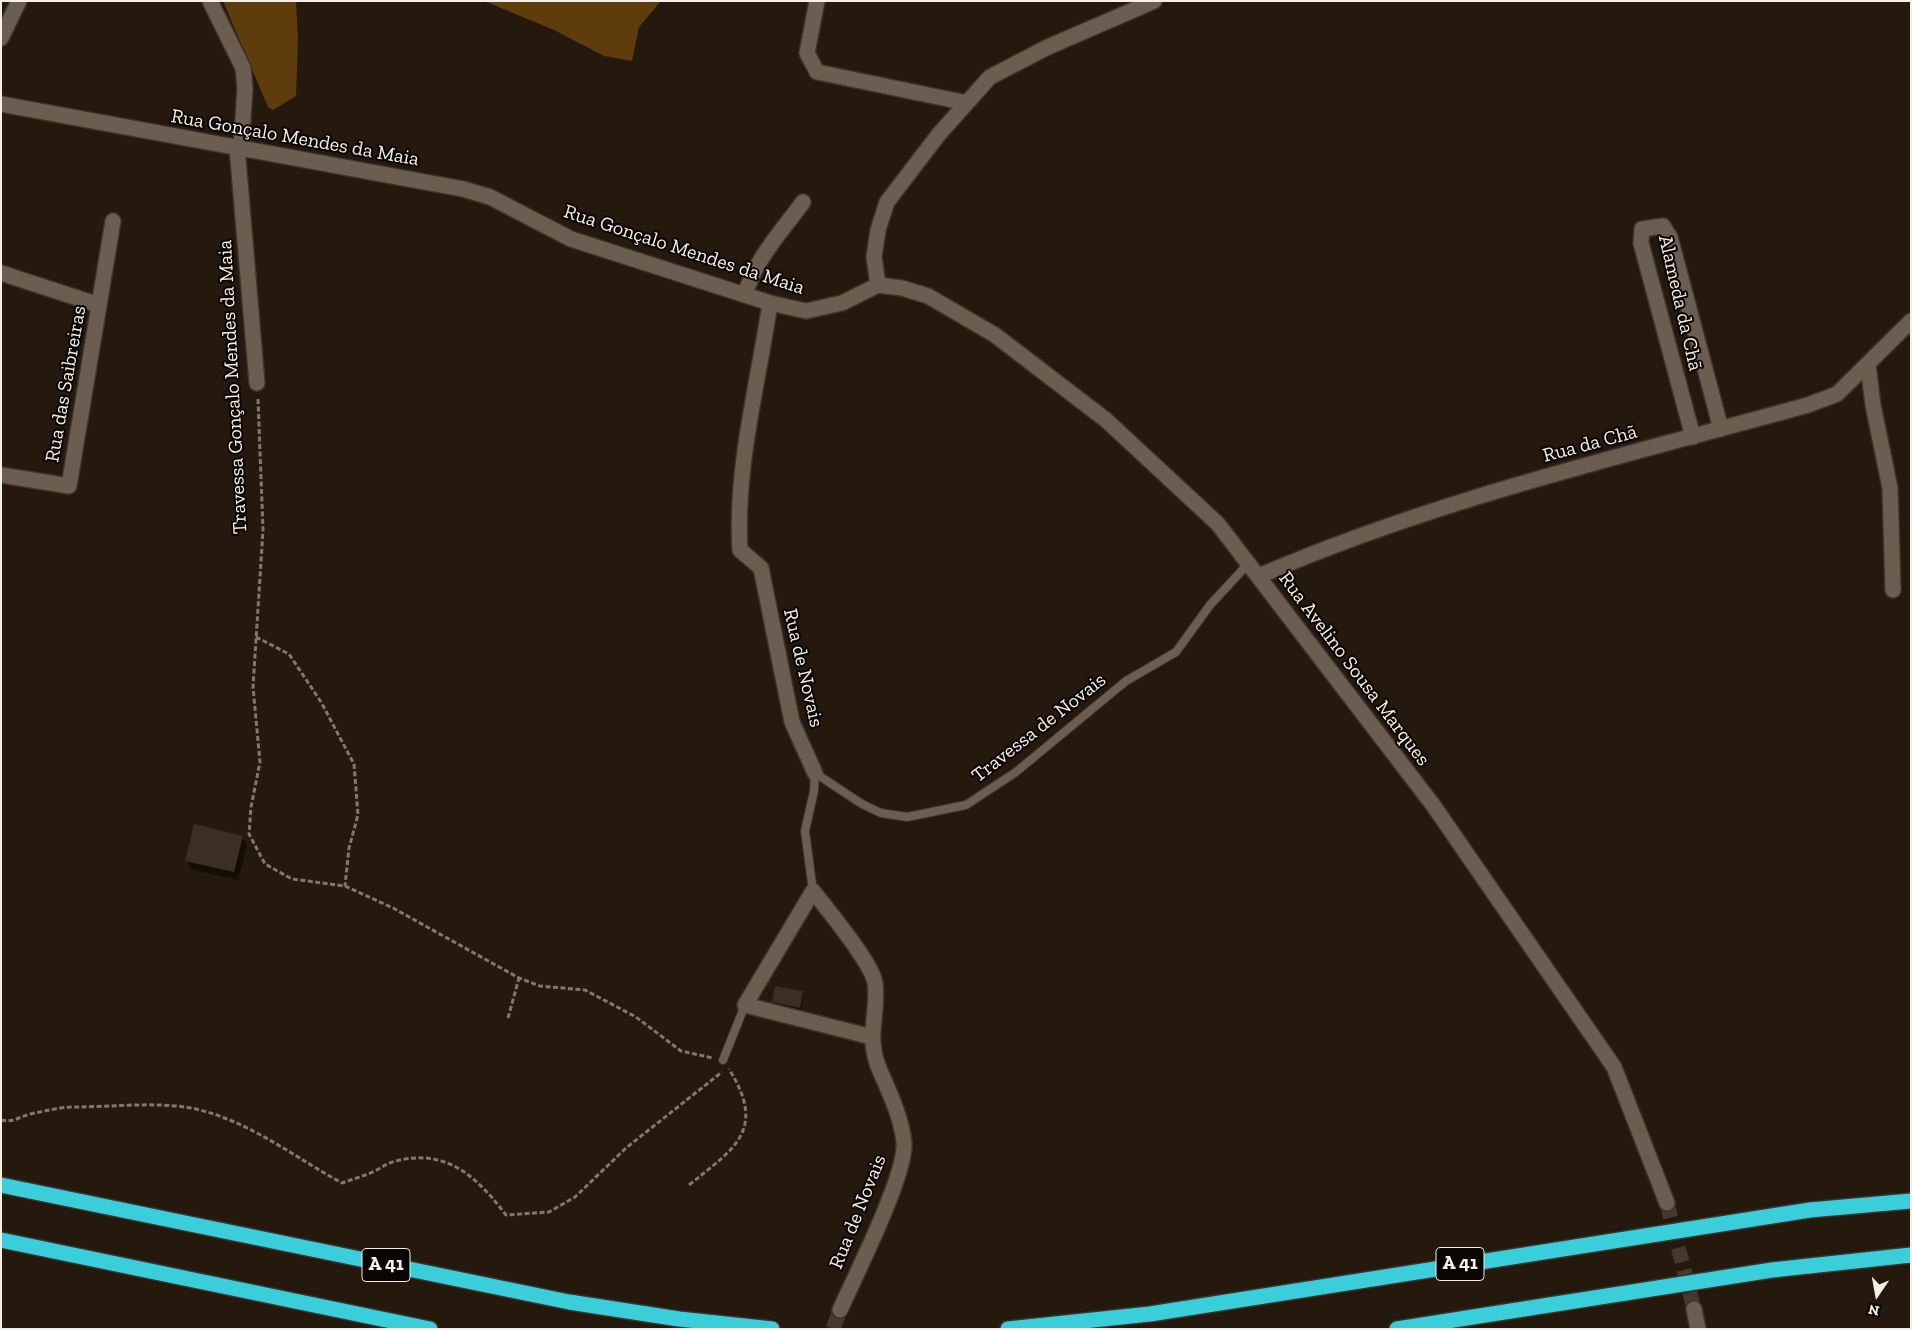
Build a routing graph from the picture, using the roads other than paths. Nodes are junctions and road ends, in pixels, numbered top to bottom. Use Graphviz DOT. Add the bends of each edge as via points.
graph roads {
  1 [pos="19,1"];
  2 [pos="210,1"];
  3 [pos="817,1"];
  4 [pos="1154,1"];
  5 [pos="1,38"];
  6 [pos="967,102"];
  7 [pos="1,104"];
  8 [pos="239,148"];
  9 [pos="803,202"];
  10 [pos="114,221"];
  11 [pos="1,273"];
  12 [pos="878,285"];
  13 [pos="745,295"];
  14 [pos="770,303"];
  15 [pos="99,305"];
  16 [pos="1911,321"];
  17 [pos="1868,364"];
  18 [pos="257,383"];
  19 [pos="1721,429"];
  20 [pos="1693,437"];
  21 [pos="1,475"];
  22 [pos="1248,564"];
  23 [pos="1259,576"];
  24 [pos="1893,590"];
  25 [pos="815,773"];
  26 [pos="813,890"];
  27 [pos="745,1005"];
  28 [pos="872,1038"];
  29 [pos="726,1063"];
  30 [pos="1,1185"];
  31 [pos="1911,1201"];
  32 [pos="1667,1203"];
  33 [pos="1,1240"];
  34 [pos="1911,1255"];
  35 [pos="1694,1309"];
  36 [pos="840,1310"];
  37 [pos="430,1329"];
  38 [pos="772,1329"];
  39 [pos="1008,1329"];
  40 [pos="1397,1329"];
  41 [pos="1698,1329"];
  1 -- 5 [label="street"];
  2 -- 8 [label="street, Travessa Gonçalo Mendes da Maia" via="243,68 245,88"];
  3 -- 6 [label="street" via="807,53 817,72"];
  4 -- 6 [label="street" via="1048,47 990,77"];
  6 -- 12 [label="street" via="887,202 874,257"];
  7 -- 8 [label="street, Rua Gonçalo Mendes da Maia"];
  8 -- 13 [label="street, Rua Gonçalo Mendes da Maia" via="463,189 490,197 571,239"];
  8 -- 18 [label="street, Travessa Gonçalo Mendes da Maia"];
  9 -- 13 [label="street" via="763,256"];
  10 -- 15 [label="street, Rua das Saibreiras"];
  11 -- 15 [label="street"];
  12 -- 14 [label="street, Rua Gonçalo Mendes da Maia" via="842,303 806,311"];
  12 -- 22 [label="street, Rua Avelino Sousa Marques" via="928,296 995,335 1106,420 1218,524"];
  13 -- 14 [label="street, Rua Gonçalo Mendes da Maia"];
  14 -- 25 [label="street, Rua de Novais" via="743,458 738,516 740,550 762,568 791,717"];
  15 -- 21 [label="street, Rua das Saibreiras" via="69,486"];
  16 -- 17 [label="street, Rua da Chã"];
  17 -- 19 [label="street, Rua da Chã" via="1837,394"];
  17 -- 24 [label="street" via="1890,488"];
  19 -- 20 [label="street, Rua da Chã"];
  19 -- 20 [label="street, Alameda da Chã" via="1670,238 1663,226 1642,229 1641,243"];
  20 -- 23 [label="street, Rua da Chã" via="1489,492"];
  22 -- 23 [label="street, Rua Avelino Sousa Marques"];
  22 -- 25 [label="lane, Travessa de Novais" via="1210,605 1176,652 1126,681 1016,772 966,805 907,817 881,813"];
  23 -- 32 [label="street, Rua Avelino Sousa Marques" via="1433,805 1614,1067"];
  25 -- 26 [label="lane, Rua de Novais" via="805,830"];
  26 -- 27 [label="street"];
  26 -- 28 [label="street, Rua de Novais" via="866,964 875,982"];
  27 -- 28 [label="street"];
  27 -- 29 [label="lane"];
  28 -- 36 [label="street, Rua de Novais" via="872,1049 901,1123 904,1144 900,1166 881,1216"];
  30 -- 38 [label="highway, A 41" via="569,1302"];
  31 -- 39 [label="highway, A 41" via="1810,1210 1159,1312"];
  33 -- 37 [label="highway"];
  34 -- 40 [label="highway" via="1763,1271"];
  35 -- 41 [label="street"];
}
